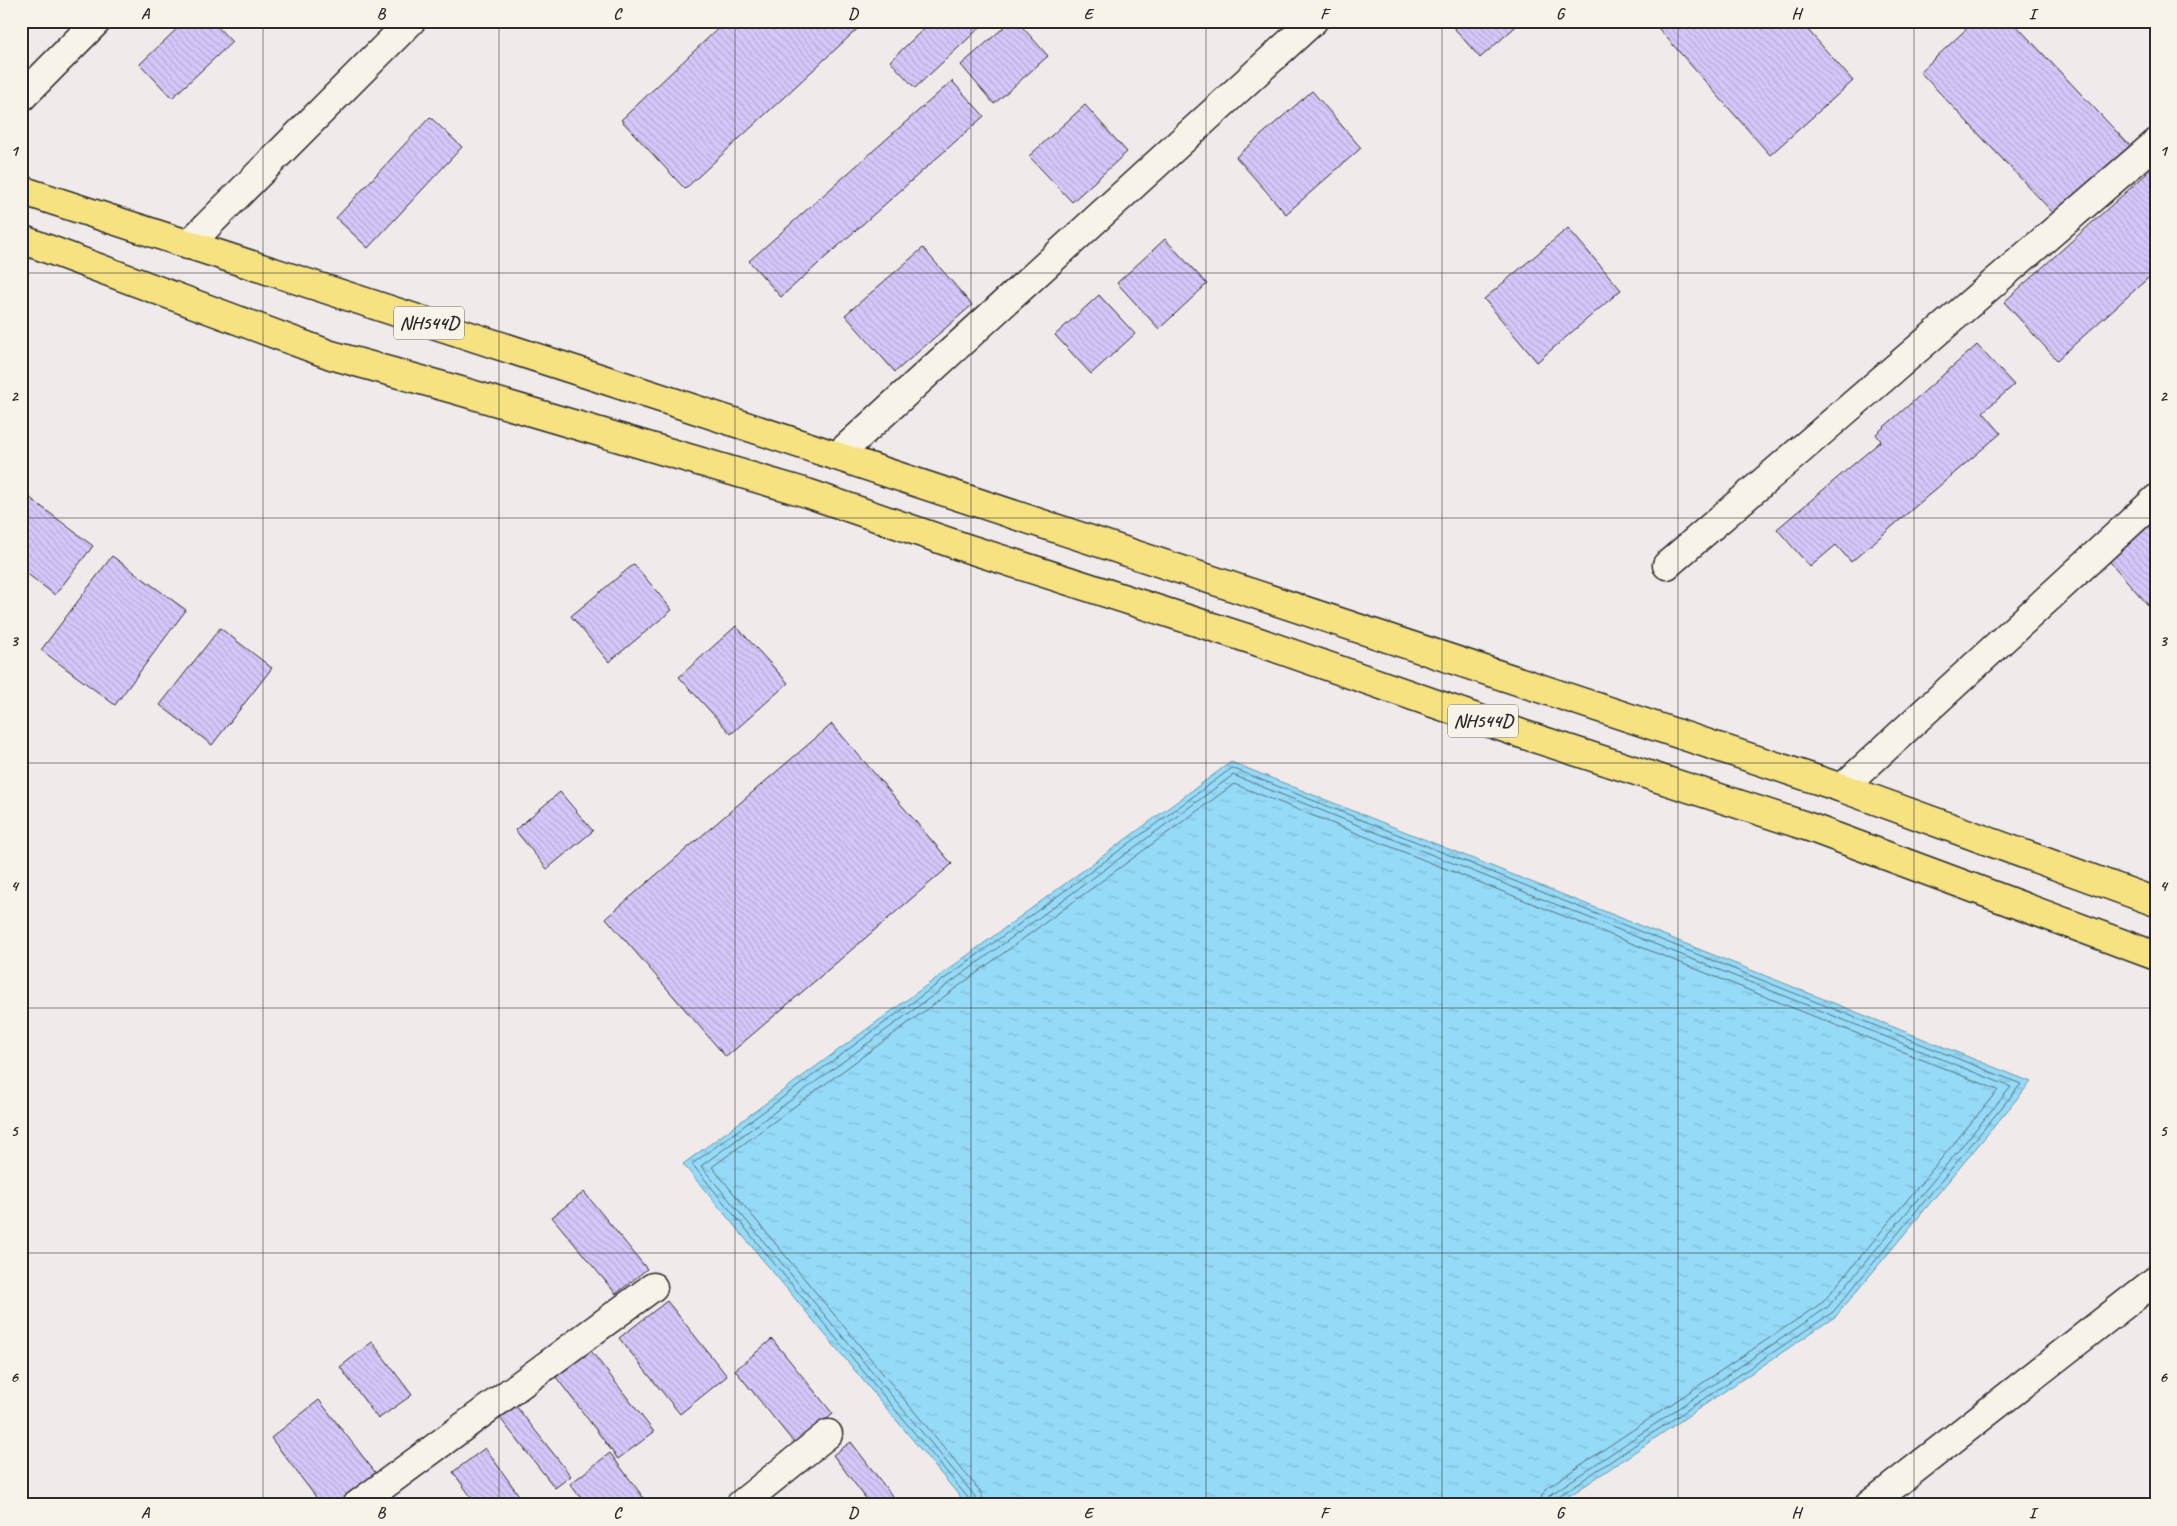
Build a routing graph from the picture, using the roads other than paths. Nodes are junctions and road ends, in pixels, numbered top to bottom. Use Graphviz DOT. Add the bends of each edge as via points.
graph roads {
  1 [pos="97,21"];
  2 [pos="411,21"];
  3 [pos="1313,21"];
  4 [pos="21,98"];
  5 [pos="2156,143"];
  6 [pos="21,190"];
  7 [pos="21,239"];
  8 [pos="188,244"];
  9 [pos="837,456"];
  10 [pos="2156,499"];
  11 [pos="1666,564"];
  12 [pos="1842,788"];
  13 [pos="2156,902"];
  14 [pos="2156,956"];
  15 [pos="2156,1280"];
  16 [pos="654,1288"];
  17 [pos="828,1434"];
  18 [pos="357,1505"];
  19 [pos="740,1505"];
  20 [pos="1869,1505"];
  1 -- 4 [label="street"];
  2 -- 8 [label="street"];
  3 -- 9 [label="street"];
  5 -- 11 [label="street"];
  6 -- 8 [label="highway, NH544D"];
  7 -- 14 [label="highway, NH544D" via="331,355 807,493 1256,641 1522,734 1809,828"];
  8 -- 9 [label="highway, NH544D"];
  9 -- 12 [label="highway, NH544D"];
  10 -- 12 [label="street"];
  12 -- 13 [label="highway, NH544D"];
  15 -- 20 [label="street"];
  16 -- 18 [label="street"];
  17 -- 19 [label="street"];
}
